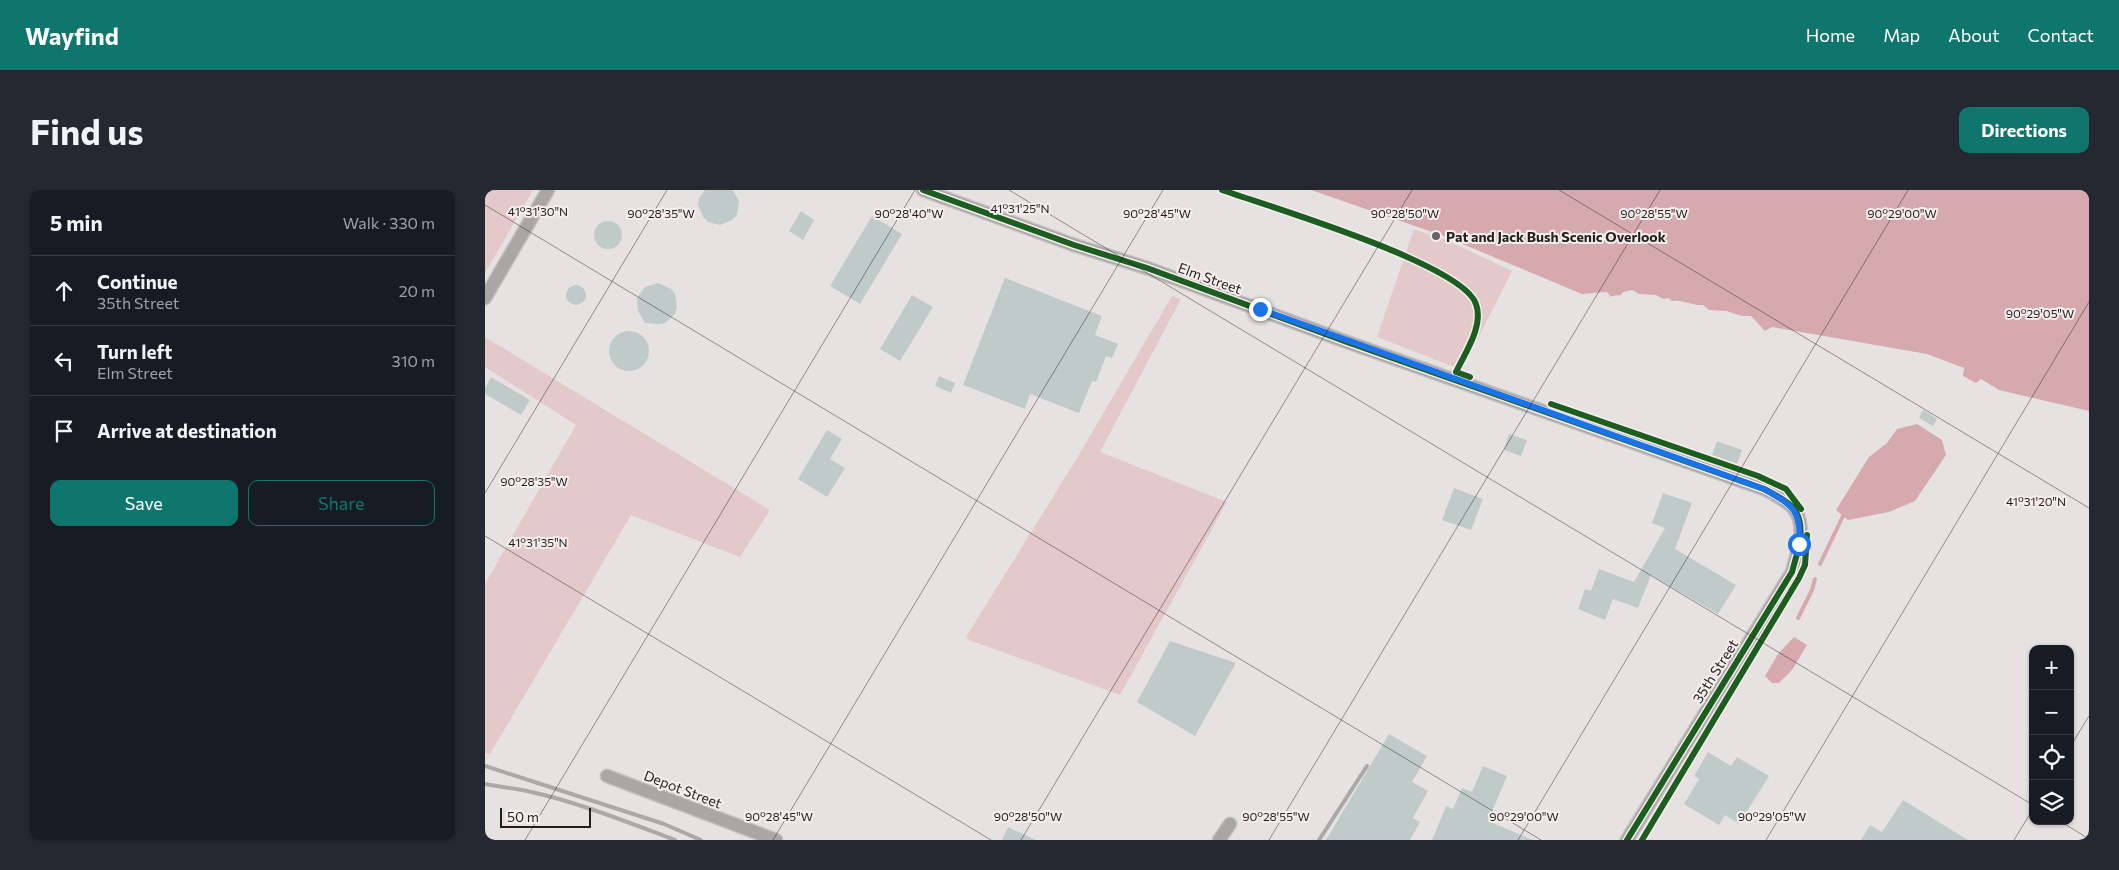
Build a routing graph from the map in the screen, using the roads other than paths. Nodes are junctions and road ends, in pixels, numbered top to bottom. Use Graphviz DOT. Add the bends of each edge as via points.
graph roads {
  1 [pos="548,190"];
  2 [pos="923,190"];
  3 [pos="485,298"];
  4 [pos="1794,509"];
  5 [pos="607,776"];
  6 [pos="1230,824"];
  7 [pos="775,840"];
  8 [pos="1219,840"];
  9 [pos="1627,840"];
  1 -- 3 [label="street"];
  2 -- 4 [label="street, Elm Street" via="1764,489"];
  4 -- 9 [label="street, 35th Street" via="1801,526 1792,572"];
  5 -- 7 [label="street, Depot Street"];
  6 -- 8 [label="street"];
}
